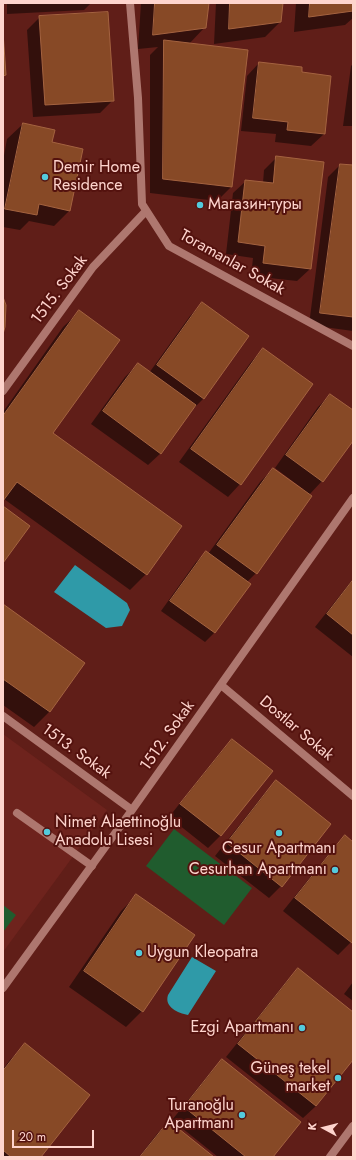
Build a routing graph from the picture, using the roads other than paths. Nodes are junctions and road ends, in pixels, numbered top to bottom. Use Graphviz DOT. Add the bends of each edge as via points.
graph roads {
  1 [pos="130,3"];
  2 [pos="146,211"];
  3 [pos="353,346"];
  4 [pos="3,391"];
  5 [pos="353,498"];
  6 [pos="221,685"];
  7 [pos="3,716"];
  8 [pos="353,796"];
  9 [pos="132,810"];
  10 [pos="17,813"];
  11 [pos="92,866"];
  12 [pos="3,988"];
  13 [pos="353,1126"];
  14 [pos="330,1157"];
  1 -- 2 [label="street, Toramanlar Sokak" via="138,98 142,204"];
  2 -- 3 [label="street, Toramanlar Sokak" via="169,246"];
  2 -- 4 [label="street, 1515. Sokak" via="93,267"];
  5 -- 6 [label="street, 1512. Sokak"];
  6 -- 8 [label="street, Dostlar Sokak"];
  6 -- 9 [label="street, 1512. Sokak"];
  7 -- 9 [label="street, 1513. Sokak"];
  9 -- 11 [label="street, 1512. Sokak"];
  10 -- 11 [label="street"];
  11 -- 12 [label="street, 1512. Sokak"];
  13 -- 14 [label="street"];
}
